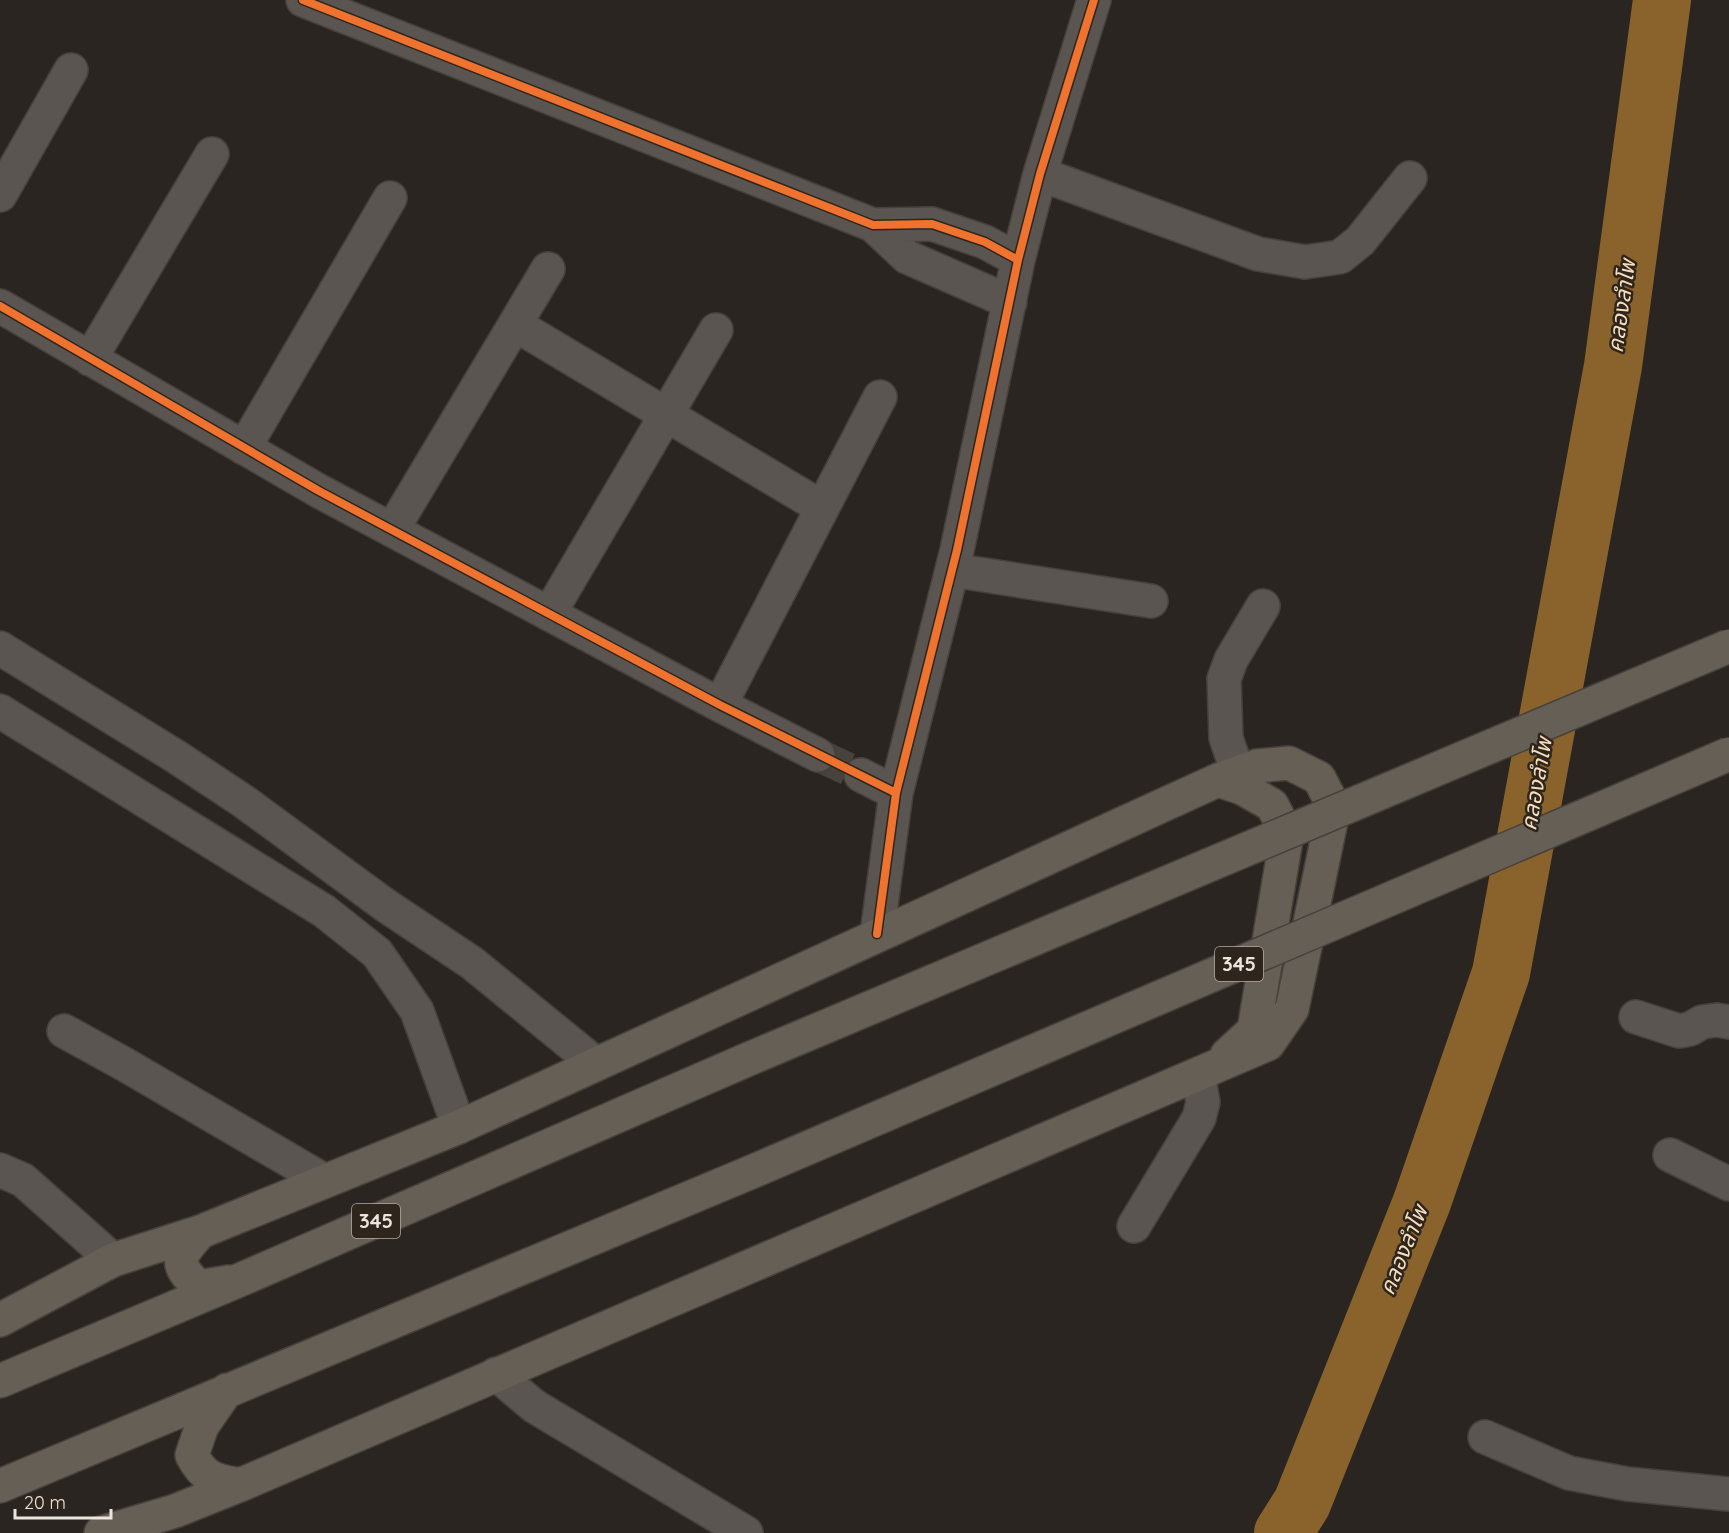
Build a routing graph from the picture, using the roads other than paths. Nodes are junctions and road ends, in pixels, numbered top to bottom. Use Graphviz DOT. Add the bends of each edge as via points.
graph roads {
  1 [pos="303,0"];
  2 [pos="1094,0"];
  3 [pos="71,70"];
  4 [pos="212,154"];
  5 [pos="1040,174"];
  6 [pos="1410,178"];
  7 [pos="0,195"];
  8 [pos="390,198"];
  9 [pos="873,225"];
  10 [pos="1018,260"];
  11 [pos="548,269"];
  12 [pos="1010,302"];
  13 [pos="0,306"];
  14 [pos="516,325"];
  15 [pos="716,330"];
  16 [pos="90,359"];
  17 [pos="879,397"];
  18 [pos="666,413"];
  19 [pos="244,448"];
  20 [pos="821,507"];
  21 [pos="392,530"];
  22 [pos="952,570"];
  23 [pos="1151,601"];
  24 [pos="1263,606"];
  25 [pos="549,614"];
  26 [pos="1729,646"];
  27 [pos="0,648"];
  28 [pos="720,705"];
  29 [pos="0,711"];
  30 [pos="1729,754"];
  31 [pos="818,755"];
  32 [pos="861,775"];
  33 [pos="1228,776"];
  34 [pos="896,793"];
  35 [pos="877,934"];
  36 [pos="1636,1017"];
  37 [pos="1729,1022"];
  38 [pos="64,1031"];
  39 [pos="596,1064"];
  40 [pos="1205,1072"];
  41 [pos="459,1127"];
  42 [pos="1670,1155"];
  43 [pos="0,1170"];
  44 [pos="325,1181"];
  45 [pos="1729,1184"];
  46 [pos="1134,1226"];
  47 [pos="200,1232"];
  48 [pos="112,1260"];
  49 [pos="242,1279"];
  50 [pos="0,1320"];
  51 [pos="496,1374"];
  52 [pos="0,1381"];
  53 [pos="228,1390"];
  54 [pos="1485,1437"];
  55 [pos="240,1485"];
  56 [pos="0,1486"];
  57 [pos="1729,1494"];
  58 [pos="101,1533"];
  59 [pos="746,1533"];
  1 -- 9 [label="street"];
  2 -- 5 [label="street"];
  3 -- 7 [label="street"];
  4 -- 16 [label="street"];
  5 -- 6 [label="street" via="1258,254 1305,262 1340,257 1360,241"];
  5 -- 10 [label="street"];
  8 -- 19 [label="street"];
  9 -- 10 [label="street" via="932,224 985,242"];
  9 -- 12 [label="street" via="907,257"];
  10 -- 12 [label="street"];
  11 -- 14 [label="street"];
  12 -- 22 [label="street"];
  13 -- 16 [label="street"];
  14 -- 18 [label="street"];
  14 -- 21 [label="street"];
  15 -- 18 [label="street"];
  16 -- 19 [label="street"];
  17 -- 20 [label="street"];
  18 -- 20 [label="street"];
  18 -- 25 [label="street"];
  19 -- 21 [label="street"];
  20 -- 28 [label="street"];
  21 -- 25 [label="street"];
  22 -- 23 [label="street"];
  22 -- 34 [label="street"];
  24 -- 33 [label="street" via="1231,660 1224,680"];
  25 -- 28 [label="street"];
  26 -- 49 [label="main road, 345, bridge" via="751,1058"];
  27 -- 39 [label="street" via="243,801 472,963"];
  28 -- 31 [label="street"];
  29 -- 41 [label="street" via="324,911 377,953 417,1011"];
  30 -- 53 [label="main road, 345, bridge" via="749,1173"];
  32 -- 34 [label="street"];
  33 -- 35 [label="main road"];
  33 -- 40 [label="main road" via="1272,805 1287,834 1254,1030"];
  33 -- 40 [label="main road" via="1257,766 1289,763 1319,778 1334,807 1292,1009 1268,1044"];
  34 -- 35 [label="street"];
  35 -- 39 [label="main road"];
  36 -- 37 [label="street" via="1680,1031 1702,1022"];
  38 -- 44 [label="street"];
  39 -- 41 [label="main road"];
  40 -- 46 [label="street" via="1199,1118"];
  40 -- 51 [label="main road"];
  41 -- 44 [label="main road"];
  42 -- 45 [label="street"];
  43 -- 48 [label="street" via="23,1180"];
  44 -- 47 [label="main road"];
  47 -- 48 [label="main road"];
  47 -- 49 [label="main road" via="184,1251 181,1263 185,1274 199,1287"];
  48 -- 50 [label="main road"];
  49 -- 52 [label="main road, 345"];
  51 -- 55 [label="main road"];
  51 -- 59 [label="street" via="534,1406"];
  53 -- 55 [label="main road" via="201,1426 192,1455 199,1469 216,1480"];
  53 -- 56 [label="main road, 345"];
  54 -- 57 [label="street" via="1569,1473 1628,1484"];
  55 -- 58 [label="main road" via="175,1511"];
}
